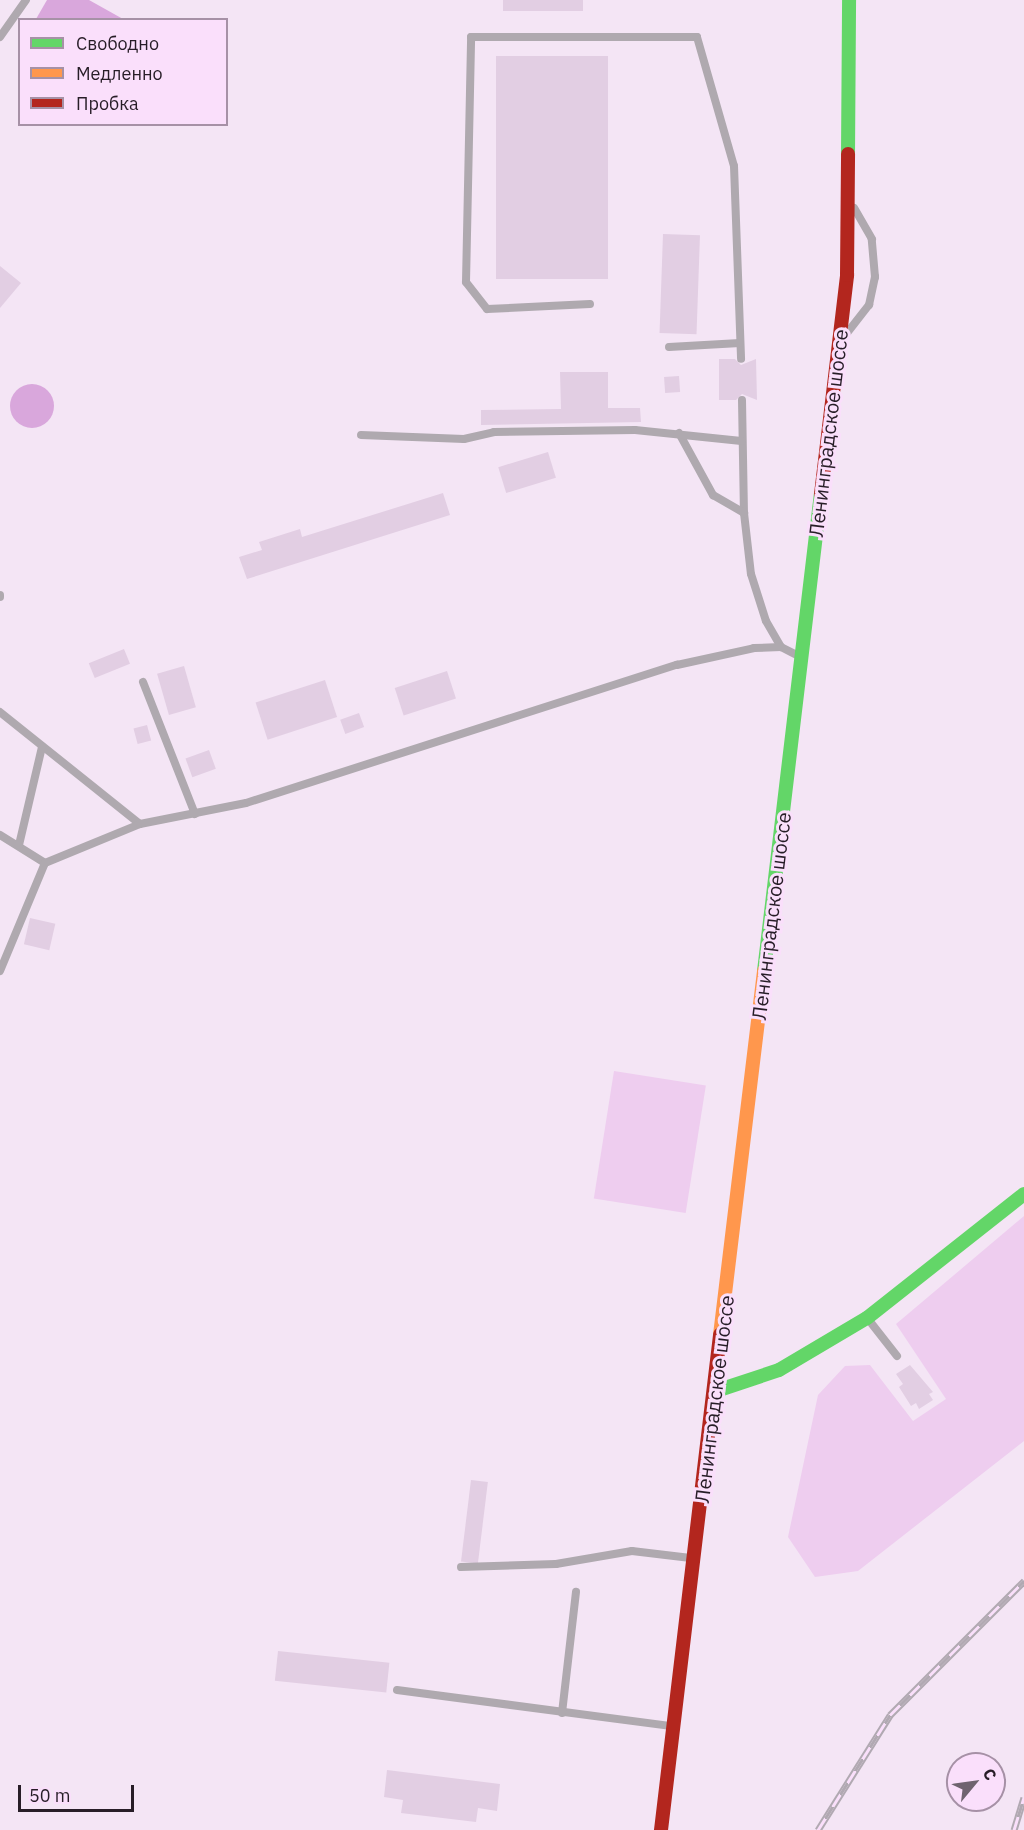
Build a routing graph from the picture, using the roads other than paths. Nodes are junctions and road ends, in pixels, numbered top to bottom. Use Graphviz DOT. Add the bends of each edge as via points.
graph roads {
  1 [pos="26,0"];
  2 [pos="849,0"];
  3 [pos="0,37"];
  4 [pos="849,199"];
  5 [pos="590,304"];
  6 [pos="740,343"];
  7 [pos="839,343"];
  8 [pos="669,347"];
  9 [pos="741,359"];
  10 [pos="742,400"];
  11 [pos="679,433"];
  12 [pos="361,435"];
  13 [pos="741,441"];
  14 [pos="744,513"];
  15 [pos="782,647"];
  16 [pos="802,657"];
  17 [pos="143,682"];
  18 [pos="0,712"];
  19 [pos="42,747"];
  20 [pos="195,814"];
  21 [pos="140,824"];
  22 [pos="0,835"];
  23 [pos="19,845"];
  24 [pos="45,862"];
  25 [pos="0,971"];
  26 [pos="1024,1194"];
  27 [pos="867,1318"];
  28 [pos="897,1356"];
  29 [pos="716,1390"];
  30 [pos="695,1559"];
  31 [pos="461,1567"];
  32 [pos="576,1592"];
  33 [pos="397,1690"];
  34 [pos="562,1713"];
  35 [pos="674,1726"];
  36 [pos="661,1830"];
  1 -- 3 [label="lane"];
  2 -- 4 [label="main road, Ленинградское шоссе"];
  4 -- 7 [label="main road, Ленинградское шоссе" via="847,275"];
  4 -- 7 [label="lane" via="872,239 875,277 869,305"];
  5 -- 6 [label="lane" via="487,309 466,282 471,37 697,37 734,166"];
  6 -- 8 [label="lane"];
  6 -- 9 [label="lane"];
  7 -- 16 [label="main road, Ленинградское шоссе"];
  10 -- 13 [label="lane"];
  11 -- 12 [label="lane" via="494,432 465,440"];
  11 -- 13 [label="lane"];
  11 -- 14 [label="lane" via="713,495"];
  13 -- 14 [label="lane"];
  14 -- 15 [label="lane" via="751,574 766,621"];
  15 -- 16 [label="lane"];
  15 -- 20 [label="lane" via="754,648 677,665 306,785"];
  16 -- 29 [label="main road, Ленинградское шоссе"];
  17 -- 20 [label="lane"];
  18 -- 19 [label="lane"];
  19 -- 21 [label="lane"];
  19 -- 23 [label="lane"];
  20 -- 21 [label="lane"];
  21 -- 24 [label="lane"];
  22 -- 23 [label="lane"];
  23 -- 24 [label="lane"];
  24 -- 25 [label="lane"];
  26 -- 27 [label="main road"];
  27 -- 28 [label="lane"];
  27 -- 29 [label="main road" via="779,1370"];
  29 -- 30 [label="main road, Ленинградское шоссе"];
  30 -- 31 [label="lane" via="632,1551 556,1564"];
  30 -- 35 [label="main road, Ленинградское шоссе"];
  32 -- 34 [label="lane"];
  33 -- 34 [label="lane"];
  34 -- 35 [label="lane"];
  35 -- 36 [label="main road, Ленинградское шоссе"];
}
